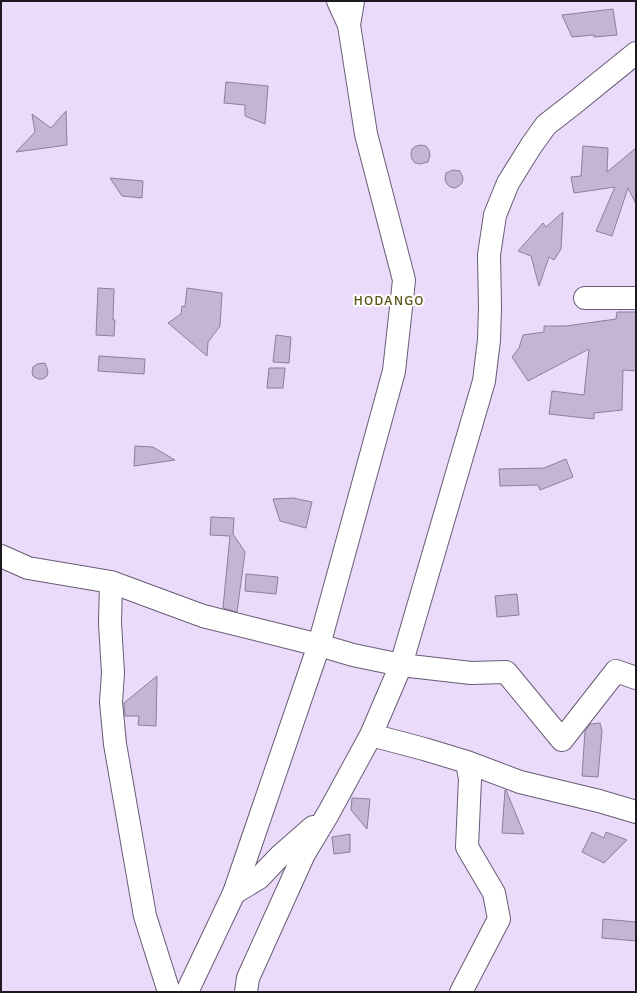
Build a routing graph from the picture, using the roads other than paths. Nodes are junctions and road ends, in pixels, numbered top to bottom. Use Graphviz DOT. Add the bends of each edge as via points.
graph roads {
  1 [pos="338,1"];
  2 [pos="353,1"];
  3 [pos="349,25"];
  4 [pos="636,53"];
  5 [pos="585,298"];
  6 [pos="636,298"];
  7 [pos="1,556"];
  8 [pos="1,566"];
  9 [pos="28,568"];
  10 [pos="111,582"];
  11 [pos="319,645"];
  12 [pos="401,665"];
  13 [pos="636,678"];
  14 [pos="371,735"];
  15 [pos="467,762"];
  16 [pos="636,812"];
  17 [pos="328,814"];
  18 [pos="234,893"];
  19 [pos="169,992"];
  20 [pos="187,992"];
  21 [pos="246,992"];
  22 [pos="461,992"];
  1 -- 3 [label="street"];
  2 -- 3 [label="street"];
  3 -- 11 [label="street" via="366,134 404,280 394,371"];
  4 -- 12 [label="street" via="546,125 508,183 495,215 490,255 489,340 484,381"];
  5 -- 6 [label="street"];
  7 -- 9 [label="street"];
  8 -- 9 [label="street"];
  9 -- 10 [label="street"];
  10 -- 11 [label="street" via="203,616"];
  10 -- 19 [label="street" via="111,702 115,744 145,916"];
  11 -- 12 [label="street"];
  11 -- 18 [label="street"];
  12 -- 13 [label="street" via="471,673 506,672 562,740 616,671"];
  12 -- 14 [label="street"];
  14 -- 15 [label="street"];
  14 -- 17 [label="street"];
  15 -- 16 [label="street" via="520,782"];
  15 -- 22 [label="street" via="470,779 466,847 494,893 499,919"];
  17 -- 18 [label="street" via="259,878"];
  17 -- 21 [label="street" via="304,854 248,978"];
  18 -- 20 [label="street"];
}
